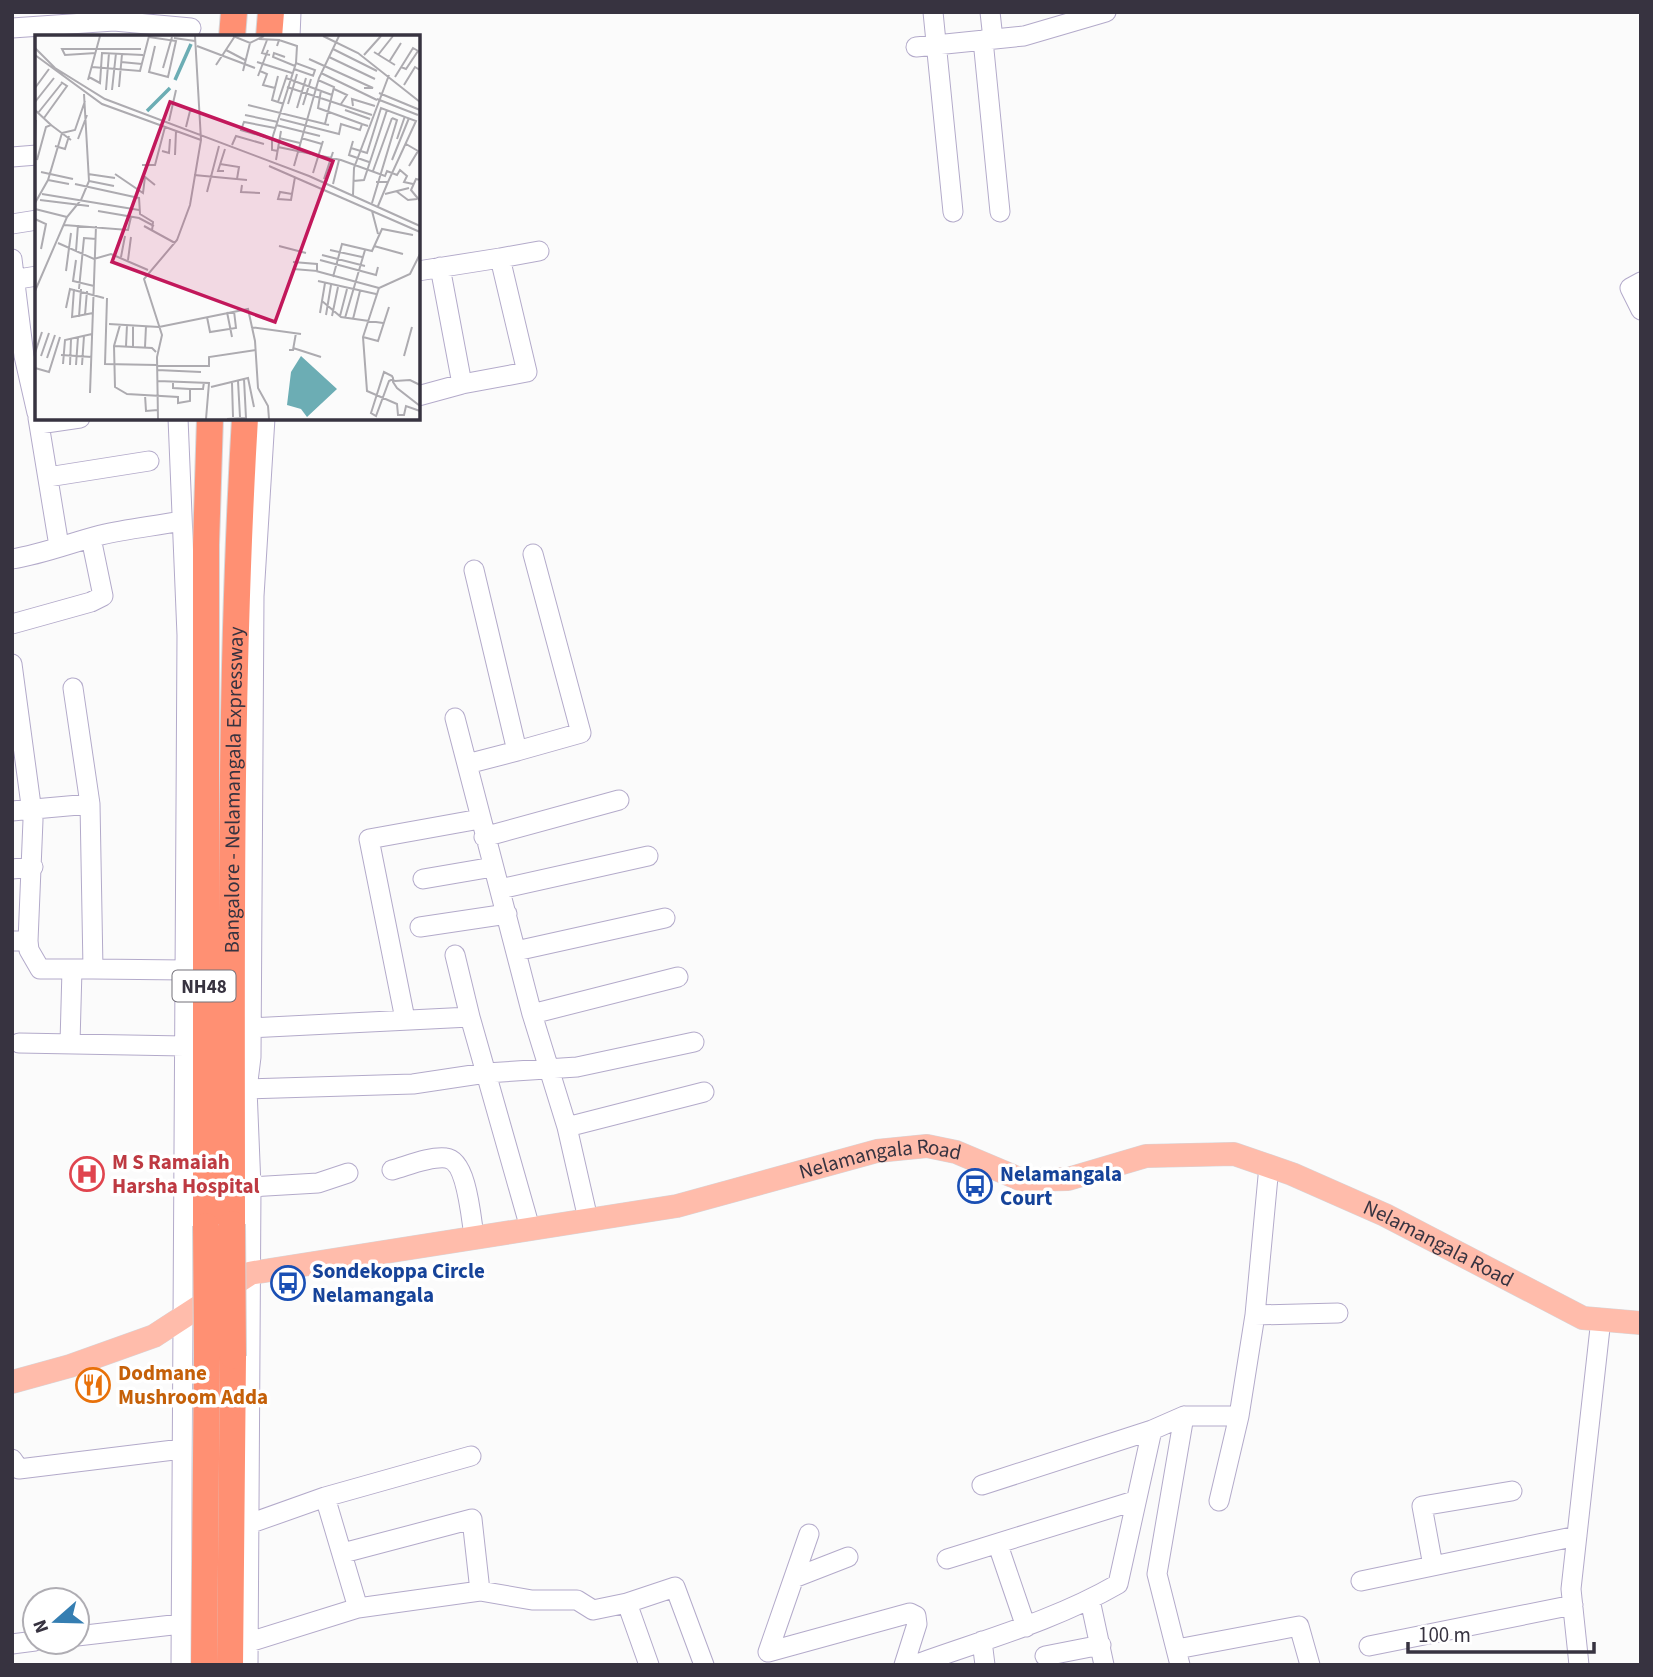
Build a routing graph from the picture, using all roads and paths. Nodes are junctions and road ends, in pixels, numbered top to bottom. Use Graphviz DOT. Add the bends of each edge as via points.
graph roads {
  1 [pos="234,12"];
  2 [pos="271,12"];
  3 [pos="291,12"];
  4 [pos="933,12"];
  5 [pos="990,12"];
  6 [pos="1106,12"];
  7 [pos="1046,21"];
  8 [pos="191,26"];
  9 [pos="12,28"];
  10 [pos="232,35"];
  11 [pos="269,35"];
  12 [pos="289,35"];
  13 [pos="988,40"];
  14 [pos="936,46"];
  15 [pos="916,47"];
  16 [pos="35,155"];
  17 [pos="12,157"];
  18 [pos="953,212"];
  19 [pos="1000,212"];
  20 [pos="35,220"];
  21 [pos="12,224"];
  22 [pos="539,251"];
  23 [pos="500,258"];
  24 [pos="12,259"];
  25 [pos="440,267"];
  26 [pos="420,271"];
  27 [pos="35,276"];
  28 [pos="13,279"];
  29 [pos="1641,282"];
  30 [pos="1641,310"];
  31 [pos="24,356"];
  32 [pos="462,384"];
  33 [pos="420,395"];
  34 [pos="35,405"];
  35 [pos="38,420"];
  36 [pos="178,420"];
  37 [pos="211,420"];
  38 [pos="246,420"];
  39 [pos="265,420"];
  40 [pos="149,461"];
  41 [pos="48,477"];
  42 [pos="181,522"];
  43 [pos="91,538"];
  44 [pos="59,546"];
  45 [pos="533,554"];
  46 [pos="12,559"];
  47 [pos="474,570"];
  48 [pos="12,624"];
  49 [pos="12,664"];
  50 [pos="72,688"];
  51 [pos="14,697"];
  52 [pos="455,718"];
  53 [pos="517,751"];
  54 [pos="467,764"];
  55 [pos="619,800"];
  56 [pos="90,804"];
  57 [pos="22,810"];
  58 [pos="482,828"];
  59 [pos="648,856"];
  60 [pos="33,867"];
  61 [pos="493,867"];
  62 [pos="12,869"];
  63 [pos="423,879"];
  64 [pos="500,889"];
  65 [pos="507,914"];
  66 [pos="665,918"];
  67 [pos="420,927"];
  68 [pos="20,941"];
  69 [pos="516,951"];
  70 [pos="455,955"];
  71 [pos="72,969"];
  72 [pos="93,969"];
  73 [pos="185,970"];
  74 [pos="678,977"];
  75 [pos="532,1014"];
  76 [pos="470,1017"];
  77 [pos="405,1019"];
  78 [pos="249,1028"];
  79 [pos="694,1042"];
  80 [pos="19,1043"];
  81 [pos="70,1044"];
  82 [pos="184,1046"];
  83 [pos="549,1066"];
  84 [pos="486,1073"];
  85 [pos="247,1089"];
  86 [pos="704,1093"];
  87 [pos="567,1126"];
  88 [pos="1269,1166"];
  89 [pos="392,1170"];
  90 [pos="348,1173"];
  91 [pos="251,1187"];
  92 [pos="588,1219"];
  93 [pos="530,1228"];
  94 [pos="474,1236"];
  95 [pos="251,1273"];
  96 [pos="1338,1314"];
  97 [pos="1255,1315"];
  98 [pos="181,1320"];
  99 [pos="1601,1320"];
  100 [pos="1641,1323"];
  101 [pos="220,1356"];
  102 [pos="12,1382"];
  103 [pos="1184,1416"];
  104 [pos="1239,1416"];
  105 [pos="1152,1430"];
  106 [pos="182,1449"];
  107 [pos="471,1456"];
  108 [pos="12,1460"];
  109 [pos="982,1485"];
  110 [pos="1512,1491"];
  111 [pos="325,1497"];
  112 [pos="1219,1501"];
  113 [pos="1135,1502"];
  114 [pos="249,1524"];
  115 [pos="809,1534"];
  116 [pos="1577,1536"];
  117 [pos="998,1545"];
  118 [pos="342,1553"];
  119 [pos="848,1557"];
  120 [pos="947,1559"];
  121 [pos="1433,1566"];
  122 [pos="794,1578"];
  123 [pos="1361,1581"];
  124 [pos="480,1591"];
  125 [pos="1090,1600"];
  126 [pos="627,1604"];
  127 [pos="1573,1605"];
  128 [pos="358,1608"];
  129 [pos="181,1624"];
  130 [pos="1026,1628"];
  131 [pos="91,1634"];
  132 [pos="982,1641"];
  133 [pos="249,1642"];
  134 [pos="1101,1645"];
  135 [pos="1369,1646"];
  136 [pos="1045,1656"];
  137 [pos="1179,1657"];
  138 [pos="181,1665"];
  139 [pos="204,1665"];
  140 [pos="230,1665"];
  141 [pos="248,1665"];
  142 [pos="649,1665"];
  143 [pos="704,1665"];
  144 [pos="904,1665"];
  145 [pos="914,1665"];
  146 [pos="985,1665"];
  147 [pos="1104,1665"];
  148 [pos="1310,1665"];
  149 [pos="1579,1665"];
  1 -- 10 [label="highway"];
  2 -- 11 [label="highway"];
  3 -- 12 [label="street"];
  4 -- 14 [label="street"];
  5 -- 13 [label="street"];
  6 -- 7 [label="street"];
  7 -- 13 [label="street"];
  8 -- 9 [label="street" via="114,21"];
  13 -- 14 [label="street"];
  13 -- 19 [label="street"];
  14 -- 15 [label="street"];
  14 -- 18 [label="street"];
  16 -- 17 [label="street"];
  20 -- 21 [label="street"];
  22 -- 23 [label="street"];
  23 -- 25 [label="street"];
  23 -- 32 [label="street" via="527,372"];
  24 -- 28 [label="street"];
  25 -- 26 [label="street"];
  25 -- 32 [label="street"];
  27 -- 28 [label="street"];
  28 -- 31 [label="street"];
  29 -- 30 [label="street" via="1630,288"];
  31 -- 34 [label="street"];
  32 -- 33 [label="street"];
  35 -- 41 [label="street"];
  36 -- 42 [label="street"];
  37 -- 101 [label="highway, Bangalore - Nelamangala Expressway / NH48, bridge" via="206,545 206,1226"];
  38 -- 101 [label="highway, Bangalore - Nelamangala Expressway / NH48, bridge" via="232,745 232,1224"];
  39 -- 78 [label="street" via="254,596"];
  40 -- 41 [label="street"];
  41 -- 44 [label="street"];
  42 -- 43 [label="street"];
  42 -- 73 [label="street" via="187,635"];
  43 -- 44 [label="street"];
  43 -- 48 [label="street" via="103,596"];
  44 -- 46 [label="street" via="46,554"];
  45 -- 53 [label="street" via="581,733"];
  47 -- 53 [label="street"];
  49 -- 51 [label="street"];
  50 -- 56 [label="street"];
  51 -- 57 [label="street"];
  52 -- 54 [label="street"];
  53 -- 54 [label="street"];
  54 -- 58 [label="street"];
  55 -- 58 [label="street"];
  56 -- 57 [label="street"];
  56 -- 72 [label="street"];
  57 -- 60 [label="street"];
  58 -- 61 [label="street"];
  58 -- 77 [label="street" via="369,839"];
  59 -- 64 [label="street"];
  60 -- 62 [label="street"];
  60 -- 68 [label="street"];
  61 -- 63 [label="street"];
  61 -- 64 [label="street"];
  64 -- 65 [label="street"];
  65 -- 67 [label="street"];
  65 -- 69 [label="street"];
  66 -- 69 [label="street"];
  68 -- 71 [label="street" via="40,969"];
  69 -- 75 [label="street"];
  70 -- 76 [label="street"];
  71 -- 72 [label="street"];
  71 -- 81 [label="street"];
  72 -- 73 [label="street"];
  73 -- 82 [label="street"];
  74 -- 75 [label="street"];
  75 -- 83 [label="street"];
  76 -- 77 [label="street"];
  76 -- 84 [label="street"];
  77 -- 78 [label="street"];
  78 -- 85 [label="street"];
  79 -- 83 [label="street" via="576,1067"];
  80 -- 81 [label="street"];
  81 -- 82 [label="street"];
  82 -- 98 [label="street"];
  83 -- 84 [label="street"];
  83 -- 87 [label="street"];
  84 -- 85 [label="street" via="413,1084"];
  84 -- 93 [label="street"];
  85 -- 91 [label="street"];
  86 -- 87 [label="street"];
  87 -- 92 [label="street"];
  88 -- 92 [label="main road, Nelamangala Road" via="1234,1154 1146,1156 1068,1179 1022,1180 956,1152 927,1146 877,1151 677,1206"];
  88 -- 97 [label="street"];
  88 -- 99 [label="main road, Nelamangala Road" via="1385,1215 1583,1318"];
  89 -- 94 [label="street" via="444,1157 455,1161 461,1170"];
  90 -- 91 [label="street" via="318,1183"];
  91 -- 95 [label="street"];
  92 -- 93 [label="main road, Nelamangala Road"];
  93 -- 94 [label="main road, Nelamangala Road"];
  94 -- 95 [label="main road, Nelamangala Road"];
  95 -- 98 [label="main road"];
  95 -- 114 [label="street"];
  96 -- 97 [label="street"];
  97 -- 104 [label="street"];
  98 -- 102 [label="main road" via="142,1340"];
  98 -- 106 [label="street"];
  99 -- 100 [label="main road, Nelamangala Road"];
  99 -- 116 [label="street"];
  101 -- 139 [label="highway, Bangalore - Nelamangala Expressway / NH48"];
  101 -- 140 [label="highway, Bangalore - Nelamangala Expressway / NH48"];
  103 -- 104 [label="street"];
  103 -- 105 [label="street"];
  103 -- 137 [label="street" via="1157,1574"];
  104 -- 112 [label="street"];
  105 -- 109 [label="street"];
  105 -- 113 [label="street"];
  106 -- 108 [label="street" via="19,1469"];
  106 -- 129 [label="street"];
  107 -- 111 [label="street"];
  110 -- 121 [label="street" via="1422,1506"];
  111 -- 114 [label="street"];
  111 -- 118 [label="street"];
  113 -- 117 [label="street"];
  113 -- 125 [label="street" via="1118,1584"];
  114 -- 133 [label="street"];
  115 -- 122 [label="street"];
  116 -- 121 [label="street"];
  116 -- 127 [label="street"];
  117 -- 120 [label="street"];
  117 -- 130 [label="street"];
  118 -- 124 [label="street" via="472,1520"];
  118 -- 128 [label="street"];
  119 -- 122 [label="street"];
  121 -- 123 [label="street"];
  122 -- 144 [label="street" via="768,1652 910,1613 917,1624"];
  124 -- 126 [label="street" via="531,1600 577,1600 593,1610"];
  124 -- 128 [label="street"];
  125 -- 130 [label="street"];
  125 -- 134 [label="street"];
  126 -- 142 [label="street"];
  126 -- 143 [label="street" via="675,1587"];
  127 -- 135 [label="street"];
  127 -- 149 [label="street"];
  128 -- 133 [label="street"];
  129 -- 131 [label="street"];
  129 -- 138 [label="street"];
  130 -- 132 [label="street"];
  132 -- 145 [label="street"];
  132 -- 146 [label="street"];
  133 -- 141 [label="street"];
  134 -- 136 [label="street"];
  134 -- 147 [label="street"];
  137 -- 148 [label="street" via="1299,1626"];
}
